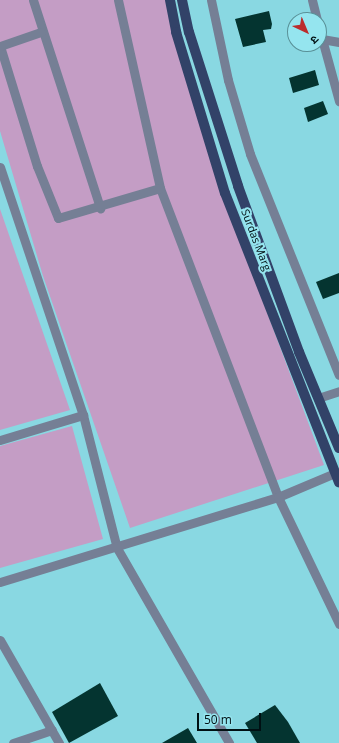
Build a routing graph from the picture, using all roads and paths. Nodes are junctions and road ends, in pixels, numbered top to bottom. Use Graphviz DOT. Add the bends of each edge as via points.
graph roads {
  1 [pos="33,0"];
  2 [pos="118,0"];
  3 [pos="170,0"];
  4 [pos="182,0"];
  5 [pos="211,0"];
  6 [pos="312,0"];
  7 [pos="315,12"];
  8 [pos="41,32"];
  9 [pos="327,40"];
  10 [pos="339,42"];
  11 [pos="0,46"];
  12 [pos="326,52"];
  13 [pos="339,100"];
  14 [pos="0,167"];
  15 [pos="160,188"];
  16 [pos="100,208"];
  17 [pos="339,374"];
  18 [pos="339,391"];
  19 [pos="318,398"];
  20 [pos="83,415"];
  21 [pos="0,440"];
  22 [pos="339,448"];
  23 [pos="338,476"];
  24 [pos="278,497"];
  25 [pos="117,548"];
  26 [pos="0,582"];
  27 [pos="339,624"];
  28 [pos="0,640"];
  29 [pos="52,730"];
  30 [pos="12,743"];
  31 [pos="59,743"];
  32 [pos="229,743"];
  1 -- 8 [label="street"];
  2 -- 15 [label="street"];
  3 -- 23 [label="main road, Surdas Marg" via="176,32 226,193"];
  4 -- 19 [label="main road, Surdas Marg" via="189,32 238,186"];
  5 -- 17 [label="street" via="228,80 250,154"];
  6 -- 7 [label="street"];
  8 -- 11 [label="street"];
  8 -- 16 [label="street"];
  9 -- 10 [label="street"];
  11 -- 16 [label="street" via="55,215 63,219"];
  12 -- 13 [label="street"];
  14 -- 20 [label="street"];
  15 -- 16 [label="street"];
  15 -- 24 [label="street"];
  18 -- 19 [label="street"];
  19 -- 22 [label="main road, Surdas Marg"];
  20 -- 21 [label="street"];
  20 -- 25 [label="street"];
  23 -- 24 [label="street"];
  24 -- 25 [label="street"];
  24 -- 27 [label="street"];
  25 -- 26 [label="street"];
  25 -- 32 [label="street"];
  28 -- 29 [label="street"];
  29 -- 30 [label="street"];
  29 -- 31 [label="street"];
}
